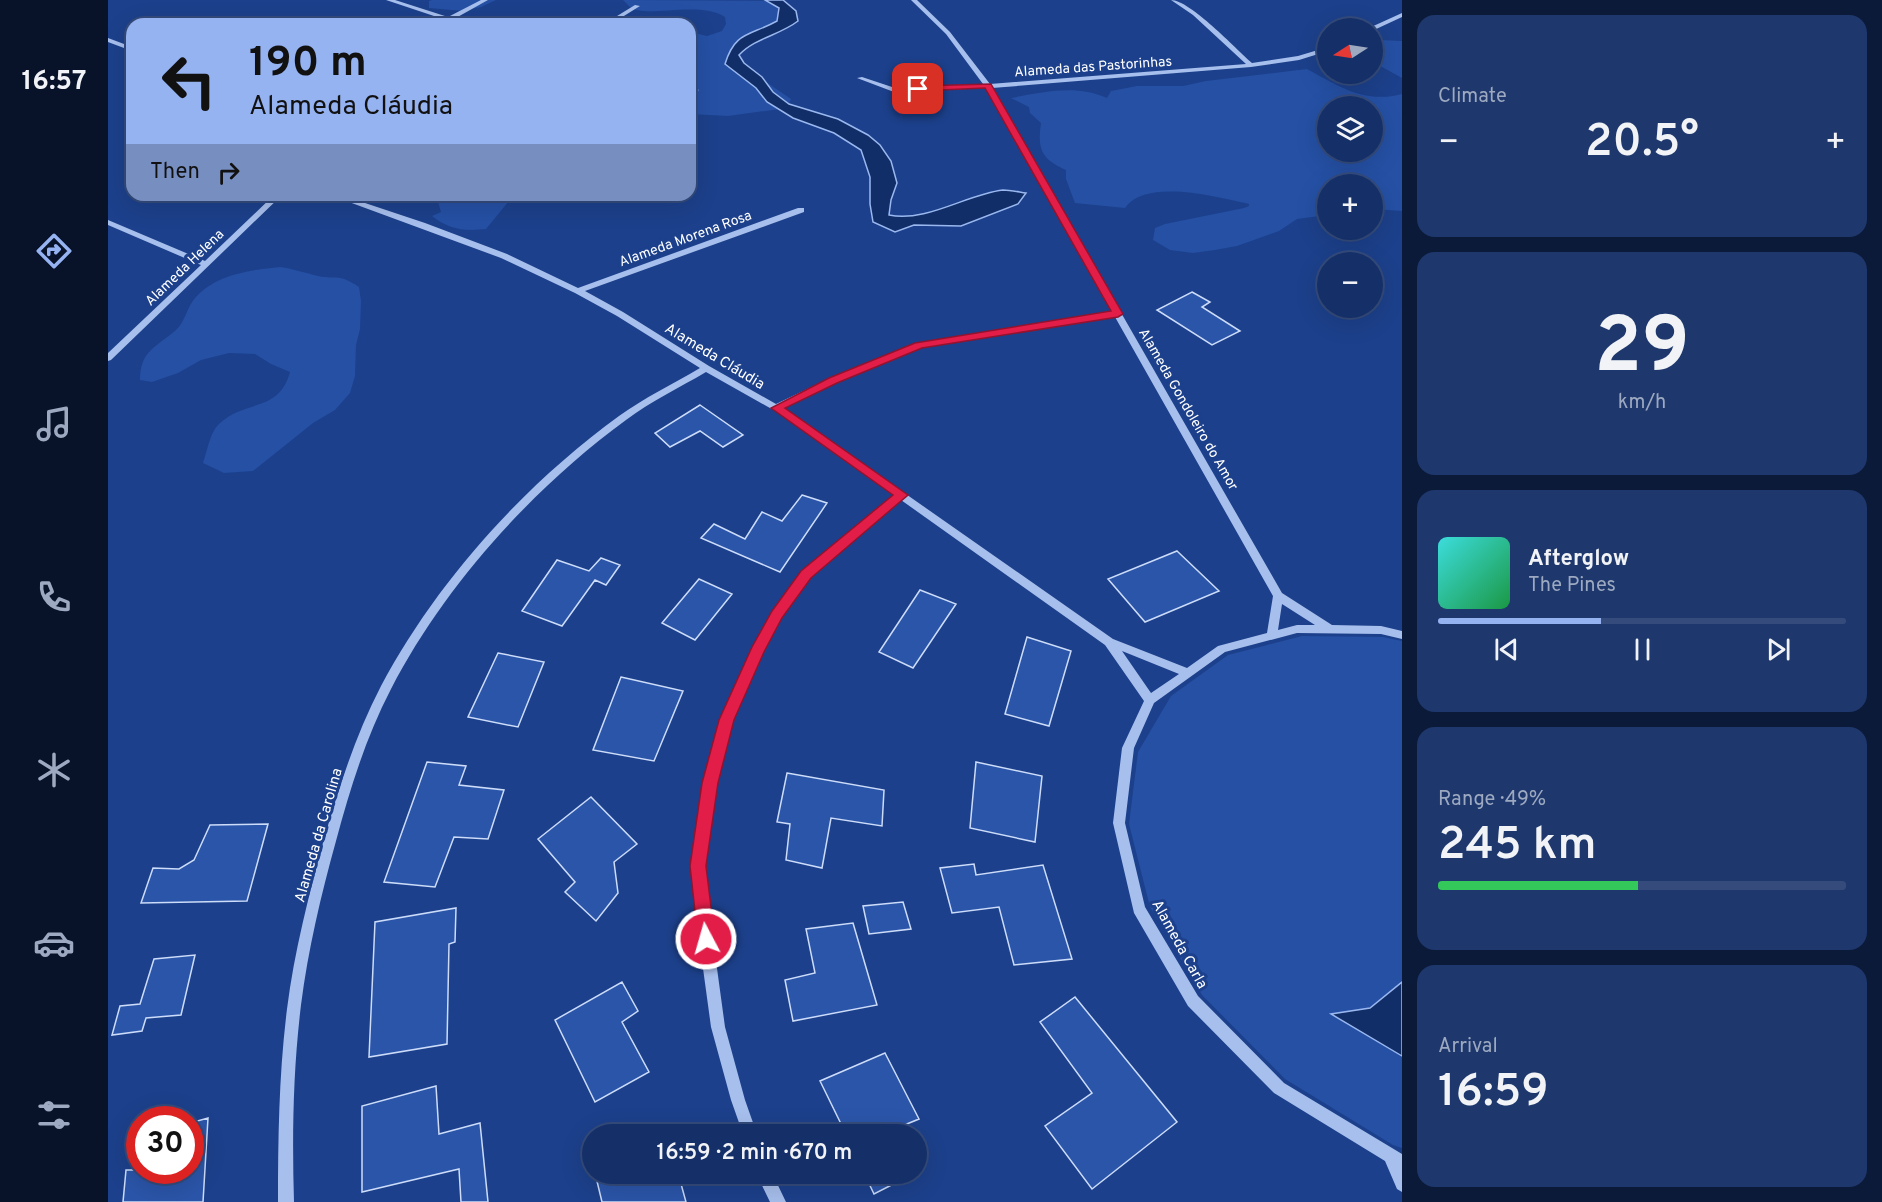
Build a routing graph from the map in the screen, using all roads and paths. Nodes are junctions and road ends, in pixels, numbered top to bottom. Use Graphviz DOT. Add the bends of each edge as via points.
graph roads {
  1 [pos="389,0"];
  2 [pos="485,0"];
  3 [pos="914,0"];
  4 [pos="1174,0"];
  5 [pos="637,6"];
  6 [pos="1402,15"];
  7 [pos="445,18"];
  8 [pos="450,18"];
  9 [pos="617,18"];
  10 [pos="1383,23"];
  11 [pos="108,40"];
  12 [pos="126,47"];
  13 [pos="1317,52"];
  14 [pos="1251,65"];
  15 [pos="860,78"];
  16 [pos="988,86"];
  17 [pos="272,201"];
  18 [pos="352,201"];
  19 [pos="801,210"];
  20 [pos="108,222"];
  21 [pos="206,264"];
  22 [pos="578,291"];
  23 [pos="1118,314"];
  24 [pos="108,358"];
  25 [pos="706,368"];
  26 [pos="776,408"];
  27 [pos="901,495"];
  28 [pos="1278,596"];
  29 [pos="1329,629"];
  30 [pos="1402,634"];
  31 [pos="1272,635"];
  32 [pos="1109,642"];
  33 [pos="1188,673"];
  34 [pos="1150,700"];
  35 [pos="746,1124"];
  36 [pos="1396,1160"];
  37 [pos="769,1184"];
  38 [pos="1402,1184"];
  39 [pos="286,1202"];
  40 [pos="778,1202"];
  1 -- 7 [label="street"];
  2 -- 8 [label="street"];
  3 -- 16 [label="street, Alameda Gondoleiro do Amor" via="948,33"];
  4 -- 14 [label="street"];
  5 -- 9 [label="street"];
  6 -- 10 [label="street"];
  11 -- 12 [label="street"];
  13 -- 14 [label="street, Alameda das Pastorinhas"];
  14 -- 16 [label="street, Alameda das Pastorinhas"];
  15 -- 16 [label="street, Alameda das Pastorinhas" via="894,90"];
  16 -- 23 [label="street, Alameda Gondoleiro do Amor"];
  17 -- 21 [label="street, Alameda Helena"];
  18 -- 22 [label="street, Alameda Cláudia" via="494,252"];
  19 -- 22 [label="street, Alameda Morena Rosa"];
  20 -- 21 [label="street"];
  21 -- 24 [label="street, Alameda Helena"];
  22 -- 25 [label="street, Alameda Cláudia"];
  23 -- 26 [label="street" via="919,345"];
  23 -- 28 [label="street, Alameda Gondoleiro do Amor"];
  25 -- 26 [label="street, Alameda Cláudia"];
  25 -- 39 [label="street, Alameda da Carolina" via="623,418 539,487 462,573 399,665 363,740 334,822 305,941 292,1024 285,1138"];
  26 -- 27 [label="street, Alameda Cláudia"];
  27 -- 32 [label="street, Alameda Cláudia"];
  27 -- 35 [label="street" via="806,574 777,615 727,720 710,783 698,866 718,1027"];
  28 -- 29 [label="street, Alameda Gondoleiro do Amor"];
  28 -- 31 [label="street"];
  29 -- 30 [label="street, Alameda Carla"];
  29 -- 31 [label="street, Alameda Carla" via="1297,629"];
  31 -- 33 [label="street, Alameda Carla" via="1222,649"];
  32 -- 33 [label="street"];
  32 -- 34 [label="street"];
  33 -- 34 [label="street, Alameda Carla"];
  34 -- 36 [label="street, Alameda Carla" via="1128,748 1119,823 1139,909 1193,1000 1279,1088"];
  36 -- 38 [label="street"];
  37 -- 40 [label="street"];
}
